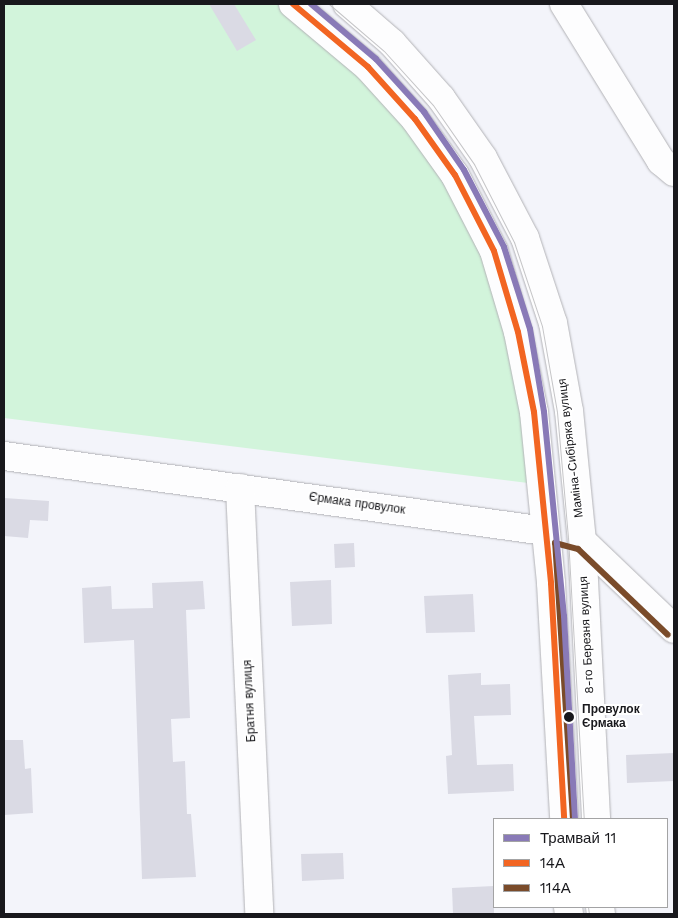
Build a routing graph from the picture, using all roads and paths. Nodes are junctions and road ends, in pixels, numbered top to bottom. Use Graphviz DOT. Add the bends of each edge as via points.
graph roads {
  1 [pos="293,4"];
  2 [pos="347,4"];
  3 [pos="564,4"];
  4 [pos="674,172"];
  5 [pos="4,456"];
  6 [pos="240,488"];
  7 [pos="544,531"];
  8 [pos="582,541"];
  9 [pos="674,629"];
  10 [pos="564,818"];
  11 [pos="596,818"];
  12 [pos="259,914"];
  1 -- 7 [label="main road" via="368,67 415,119 455,175 494,251 530,384"];
  2 -- 8 [label="main road, Маміна-Сибіряка вулиця" via="392,43 441,98 484,158 525,238 553,323 569,411"];
  3 -- 4 [label="main road" via="662,161"];
  5 -- 6 [label="main road, Єрмака провулок"];
  6 -- 7 [label="main road, Єрмака провулок"];
  6 -- 12 [label="main road, Братня вулиця"];
  7 -- 8 [label="main road, Єрмака провулок"];
  7 -- 10 [label="main road" via="551,582"];
  8 -- 9 [label="main road, Єрмака провулок"];
  8 -- 11 [label="main road, 8-го Березня вулиця"];
}
